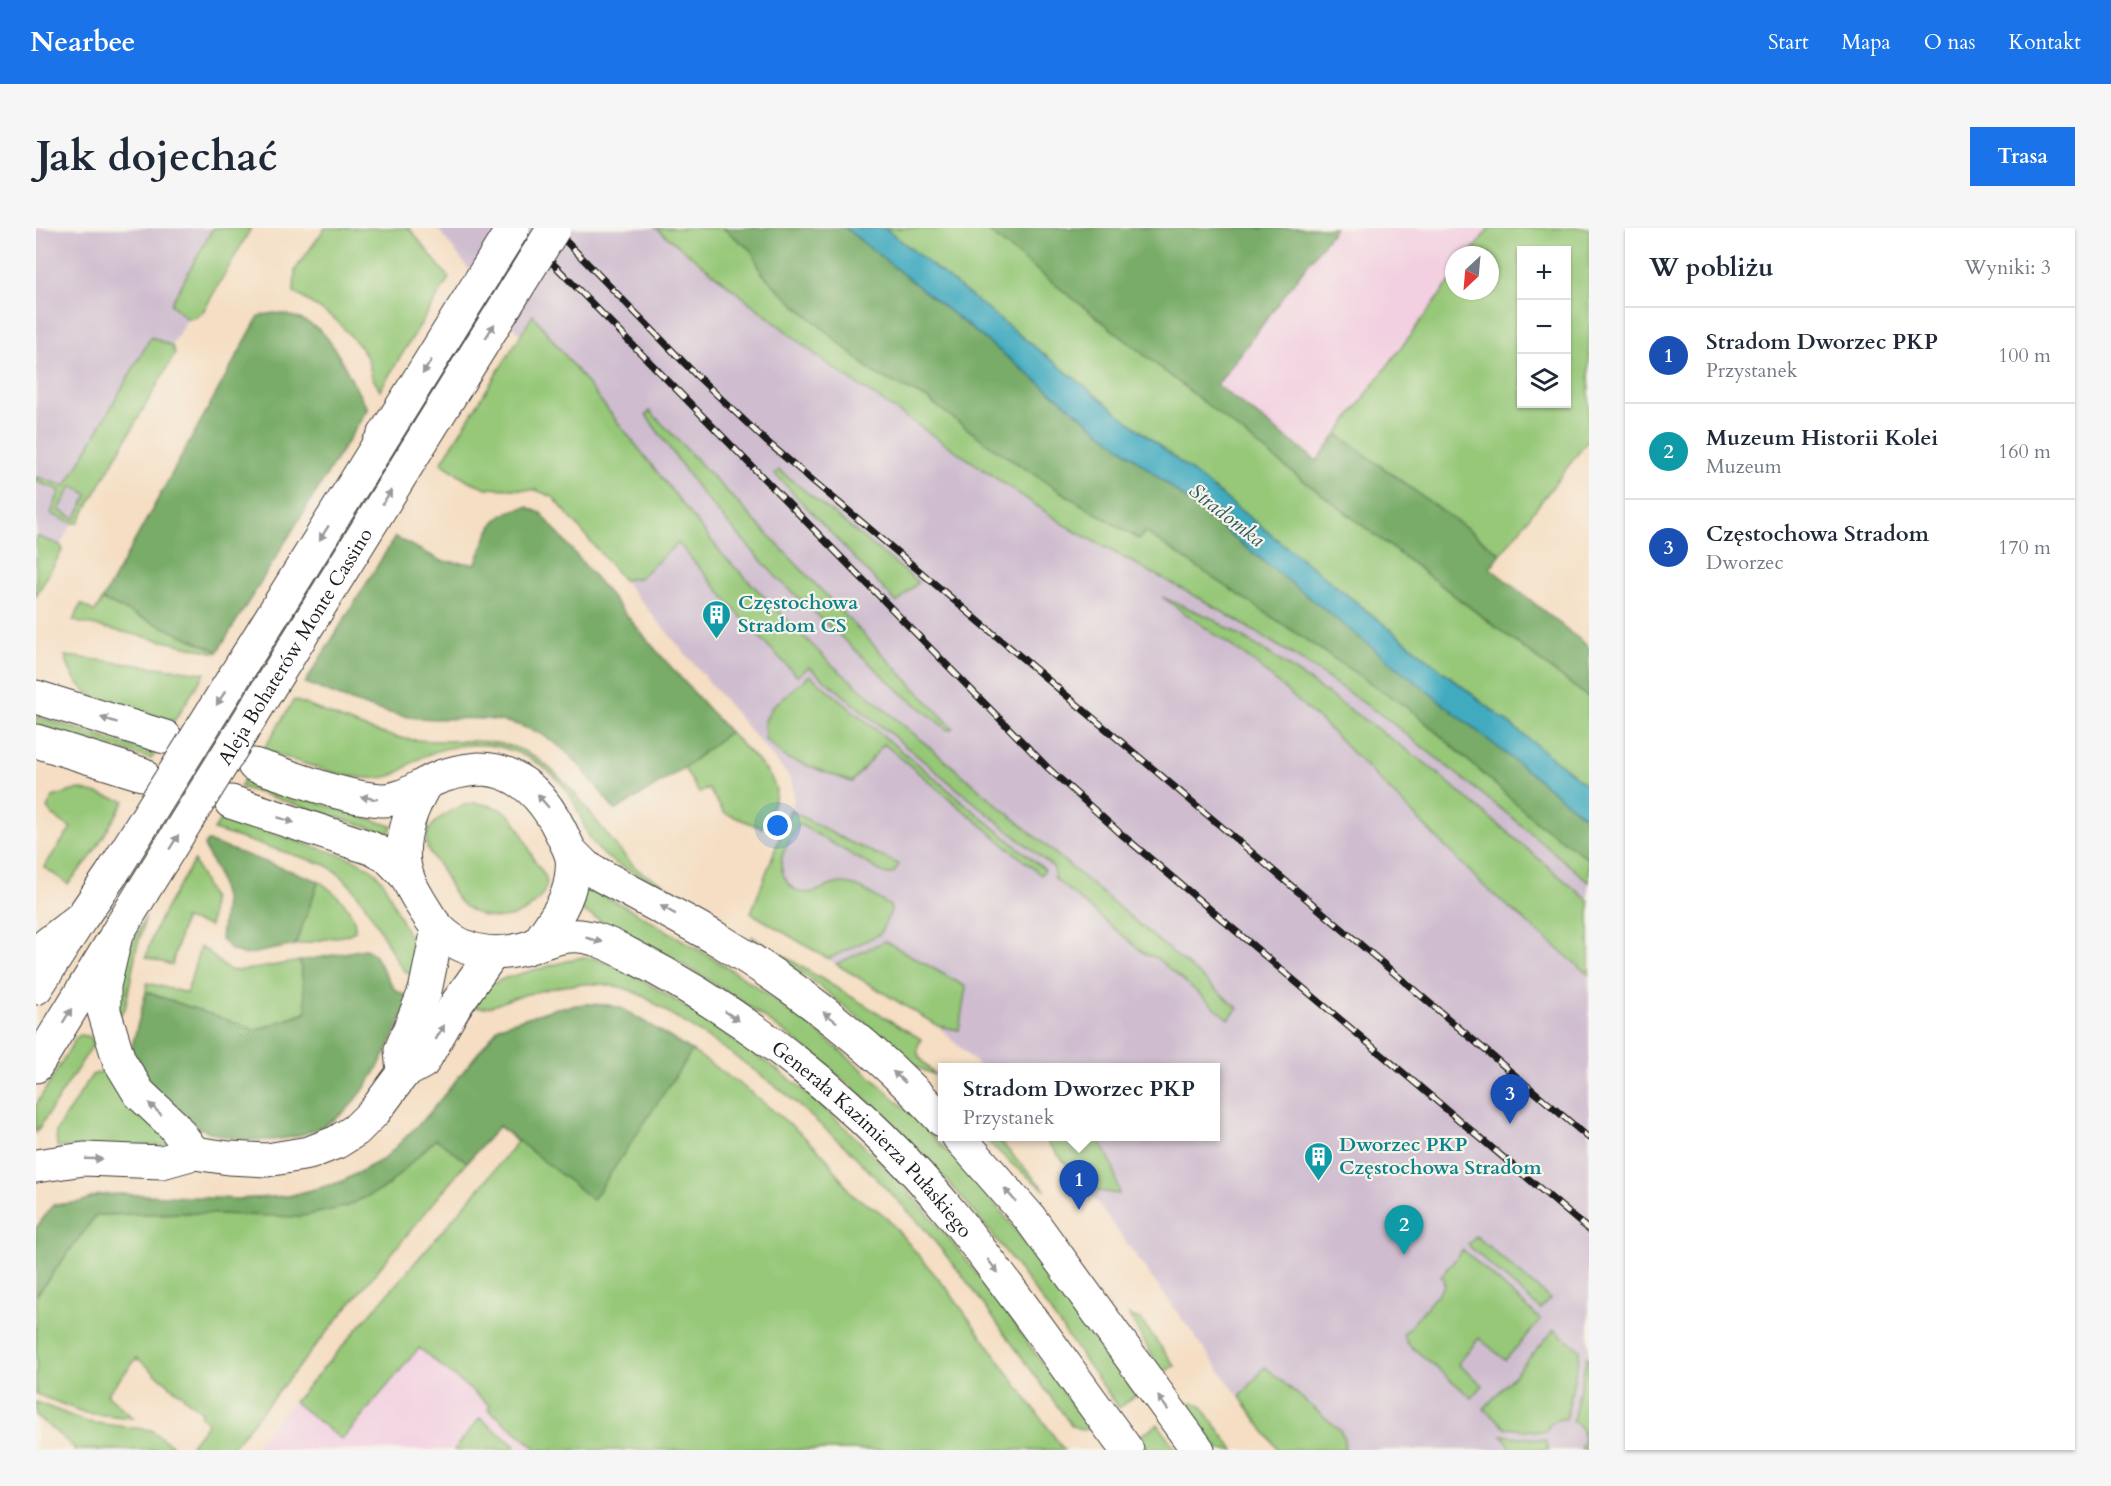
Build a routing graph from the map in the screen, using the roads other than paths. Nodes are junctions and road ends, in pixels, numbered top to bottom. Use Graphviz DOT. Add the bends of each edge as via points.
graph roads {
  1 [pos="513,228"];
  2 [pos="554,228"];
  3 [pos="36,697"];
  4 [pos="165,737"];
  5 [pos="36,741"];
  6 [pos="254,765"];
  7 [pos="142,774"];
  8 [pos="424,786"];
  9 [pos="231,802"];
  10 [pos="571,852"];
  11 [pos="407,877"];
  12 [pos="82,917"];
  13 [pos="438,928"];
  14 [pos="116,935"];
  15 [pos="538,943"];
  16 [pos="36,953"];
  17 [pos="492,954"];
  18 [pos="36,988"];
  19 [pos="36,1066"];
  20 [pos="403,1073"];
  21 [pos="938,1116"];
  22 [pos="962,1141"];
  23 [pos="194,1153"];
  24 [pos="36,1166"];
  25 [pos="1127,1450"];
  26 [pos="1198,1450"];
  1 -- 12 [label="main road, Aleja Bohaterów Monte Cassino, one-way, bridge"];
  14 -- 2 [label="main road, Aleja Bohaterów Monte Cassino, one-way, bridge"];
  4 -- 3 [label="main road, one-way"];
  5 -- 7 [label="main road"];
  8 -- 6 [label="main road, one-way" via="402,797 367,798"];
  10 -- 8 [label="main road, one-way" via="543,800 515,778 482,769 448,774"];
  8 -- 11 [label="main road" via="405,834"];
  9 -- 11 [label="main road, one-way" via="371,848"];
  10 -- 15 [label="main road" via="568,891"];
  21 -- 10 [label="main road, one-way" via="844,1028 782,981 720,940 586,867"];
  11 -- 13 [label="main road"];
  12 -- 16 [label="main road"];
  12 -- 18 [label="main road, Aleja Bohaterów Monte Cassino"];
  13 -- 17 [label="main road" via="469,948"];
  13 -- 20 [label="main road" via="425,992 401,1050"];
  19 -- 14 [label="main road, Aleja Bohaterów Monte Cassino, one-way"];
  23 -- 14 [label="main road, one-way" via="139,1093 119,1060 104,1011 104,986"];
  15 -- 17 [label="main road"];
  15 -- 25 [label="main road, Generała Kazimierza Pułaskiego, one-way" via="570,936 592,937 629,954 747,1026 826,1087 904,1161 949,1211"];
  20 -- 17 [label="main road, one-way" via="423,1062 455,1006"];
  20 -- 23 [label="main road" via="356,1130 309,1153 267,1160"];
  26 -- 22 [label="main road, one-way" via="1029,1217"];
  24 -- 23 [label="main road, one-way" via="84,1159 162,1162"];
}
